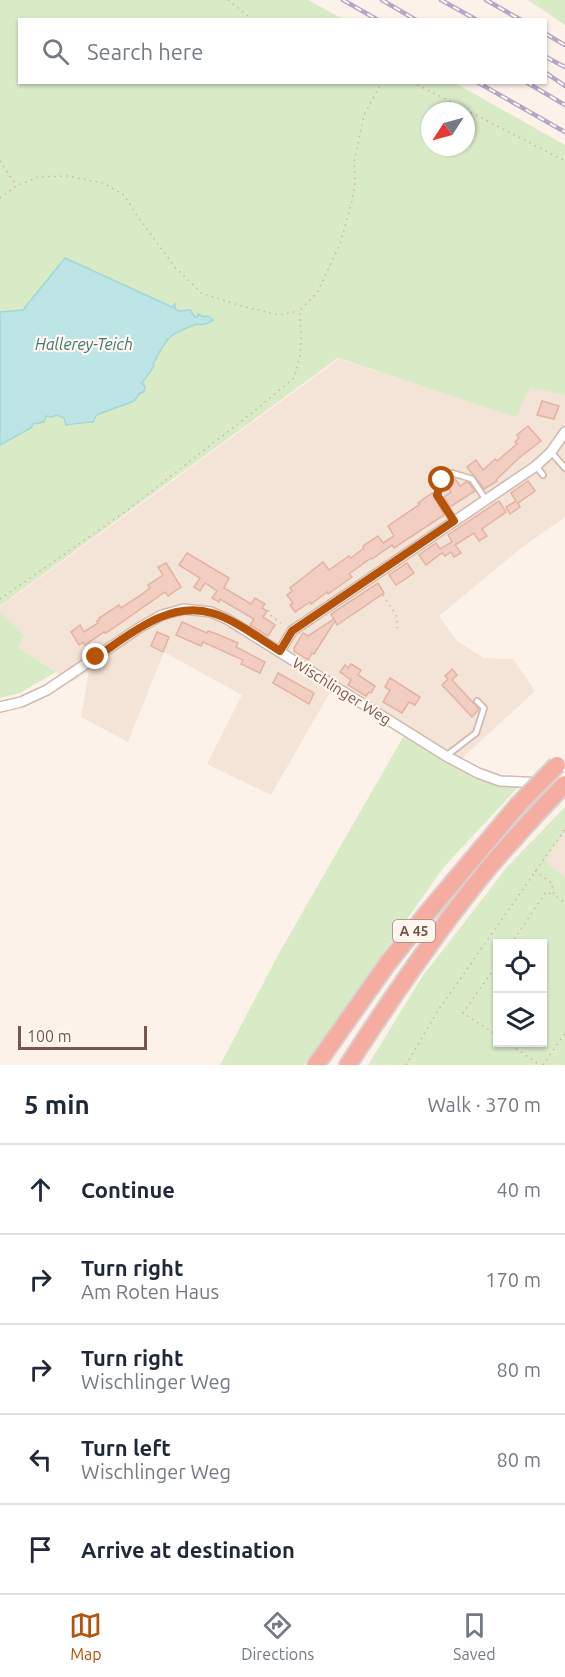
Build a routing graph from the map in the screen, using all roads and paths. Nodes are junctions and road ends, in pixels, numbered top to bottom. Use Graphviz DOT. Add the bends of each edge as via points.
graph roads {
  1 [pos="228,0"];
  2 [pos="250,18"];
  3 [pos="381,84"];
  4 [pos="416,84"];
  5 [pos="0,161"];
  6 [pos="565,161"];
  7 [pos="16,186"];
  8 [pos="0,198"];
  9 [pos="300,310"];
  10 [pos="565,432"];
  11 [pos="551,452"];
  12 [pos="536,466"];
  13 [pos="565,468"];
  14 [pos="543,475"];
  15 [pos="486,500"];
  16 [pos="454,521"];
  17 [pos="383,595"];
  18 [pos="0,599"];
  19 [pos="268,610"];
  20 [pos="281,623"];
  21 [pos="399,630"];
  22 [pos="280,651"];
  23 [pos="477,701"];
  24 [pos="0,707"];
  25 [pos="446,756"];
  26 [pos="561,761"];
  27 [pos="565,784"];
  28 [pos="565,829"];
  29 [pos="535,871"];
  30 [pos="554,895"];
  31 [pos="565,903"];
  32 [pos="514,939"];
  33 [pos="493,970"];
  34 [pos="356,1011"];
  35 [pos="493,1033"];
  36 [pos="565,1033"];
  37 [pos="514,1047"];
  38 [pos="349,1063"];
  39 [pos="316,1065"];
  40 [pos="325,1065"];
  41 [pos="406,1065"];
  42 [pos="541,1065"];
  1 -- 2 [label="path"];
  3 -- 9 [label="path" via="364,116 354,163 352,201 340,244 317,293"];
  4 -- 6 [label="path"];
  5 -- 7 [label="path"];
  7 -- 8 [label="path"];
  7 -- 9 [label="path" via="38,177 67,176 103,183 124,195 174,266 201,293 279,315"];
  9 -- 18 [label="path" via="300,356 294,378 126,511"];
  10 -- 11 [label="street"];
  11 -- 12 [label="street"];
  11 -- 13 [label="lane"];
  12 -- 14 [label="lane"];
  12 -- 15 [label="street"];
  15 -- 16 [label="street"];
  15 -- 16 [label="lane" via="472,479 452,473 442,480 437,495"];
  16 -- 22 [label="street" via="292,631"];
  17 -- 21 [label="path" via="398,616"];
  19 -- 20 [label="path"];
  22 -- 24 [label="street, Wischlinger Weg" via="227,619 211,612 184,609 162,615 139,628 47,690"];
  22 -- 25 [label="street, Wischlinger Weg"];
  23 -- 25 [label="lane" via="484,708 476,733"];
  25 -- 27 [label="street, Wischlinger Weg" via="500,781"];
  26 -- 34 [label="highway, A 45, bridge" via="518,805 428,912"];
  27 -- 38 [label="highway, A 45, bridge" via="490,866 444,924"];
  28 -- 29 [label="path"];
  29 -- 30 [label="path" via="552,883"];
  29 -- 41 [label="path" via="437,1012"];
  30 -- 31 [label="path"];
  30 -- 32 [label="path" via="546,892"];
  33 -- 35 [label="path" via="463,1013"];
  34 -- 39 [label="highway"];
  34 -- 40 [label="highway, A 45"];
  36 -- 42 [label="path"];
  37 -- 42 [label="path"];
}
